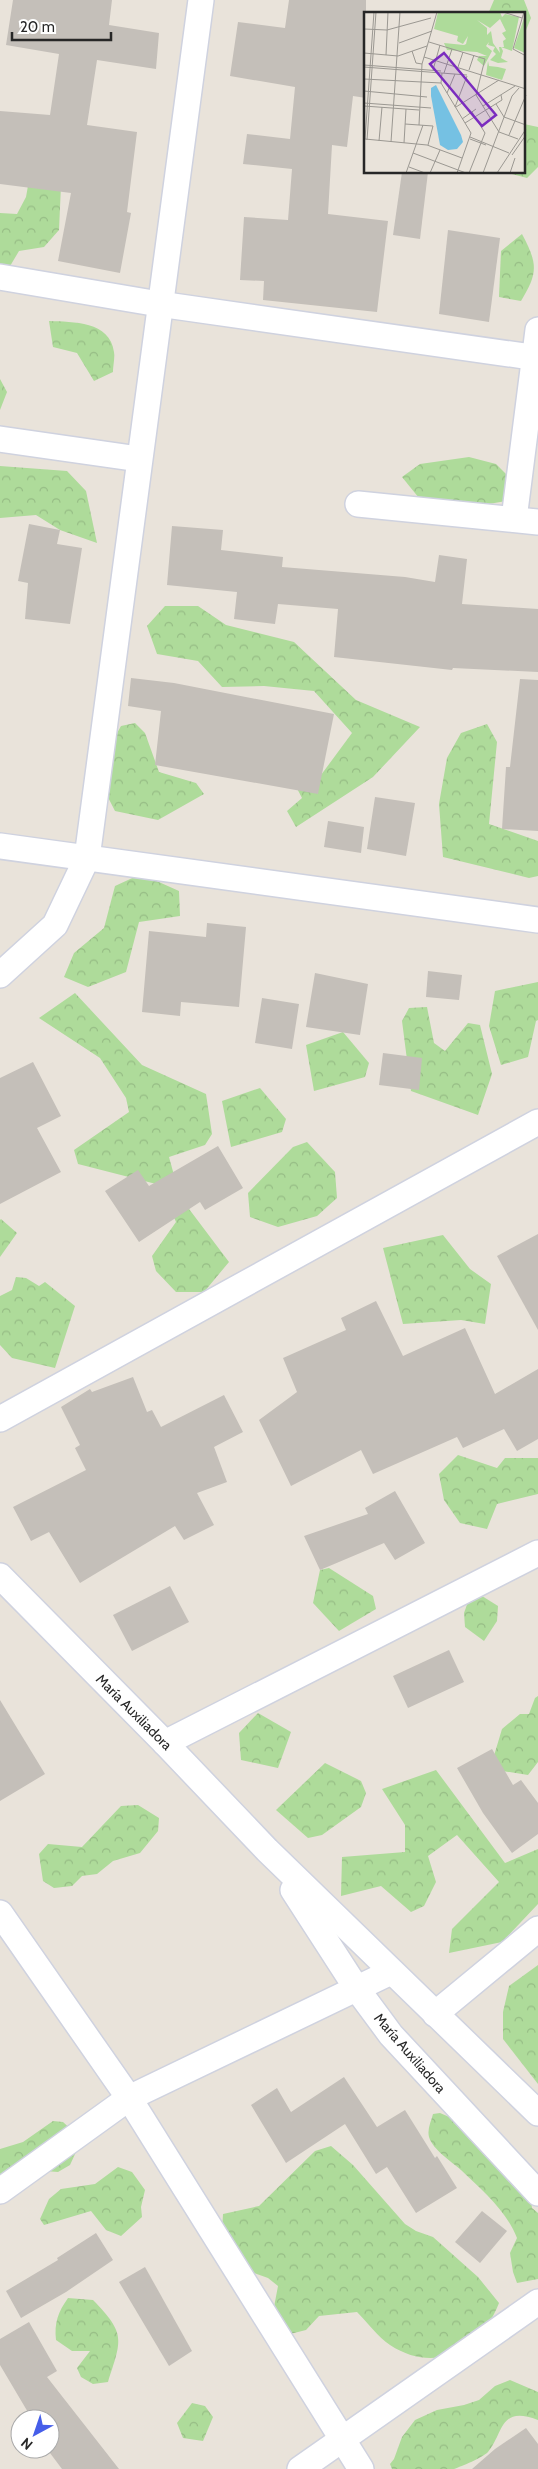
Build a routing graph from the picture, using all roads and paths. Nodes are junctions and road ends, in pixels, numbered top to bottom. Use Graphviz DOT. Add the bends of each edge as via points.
graph roads {
  1 [pos="200,0"];
  2 [pos="0,277"];
  3 [pos="159,304"];
  4 [pos="538,330"];
  5 [pos="536,357"];
  6 [pos="0,439"];
  7 [pos="140,459"];
  8 [pos="358,504"];
  9 [pos="526,520"];
  10 [pos="0,846"];
  11 [pos="87,858"];
  12 [pos="538,920"];
  13 [pos="0,975"];
  14 [pos="538,1122"];
  15 [pos="0,1418"];
  16 [pos="538,1553"];
  17 [pos="0,1576"];
  18 [pos="165,1743"];
  19 [pos="267,1850"];
  20 [pos="0,1913"];
  21 [pos="538,1929"];
  22 [pos="391,1972"];
  23 [pos="357,1989"];
  24 [pos="436,2014"];
  25 [pos="129,2098"];
  26 [pos="538,2113"];
  27 [pos="0,2191"];
  28 [pos="538,2193"];
  29 [pos="538,2302"];
  30 [pos="342,2440"];
  31 [pos="300,2469"];
  32 [pos="360,2469"];
  1 -- 3 [label="street"];
  2 -- 3 [label="street"];
  3 -- 5 [label="street"];
  3 -- 7 [label="street"];
  4 -- 5 [label="street"];
  5 -- 9 [label="street"];
  6 -- 7 [label="street"];
  7 -- 11 [label="street"];
  8 -- 9 [label="street"];
  10 -- 11 [label="street"];
  11 -- 12 [label="street"];
  11 -- 13 [label="street" via="55,925"];
  14 -- 15 [label="street"];
  16 -- 18 [label="street"];
  17 -- 18 [label="street, María Auxiliadora"];
  18 -- 19 [label="street, María Auxiliadora"];
  19 -- 22 [label="street, María Auxiliadora"];
  19 -- 23 [label="street, María Auxiliadora"];
  20 -- 25 [label="street"];
  21 -- 24 [label="street"];
  22 -- 23 [label="street"];
  22 -- 24 [label="street, María Auxiliadora"];
  23 -- 25 [label="street"];
  23 -- 28 [label="street, María Auxiliadora" via="391,2035"];
  24 -- 26 [label="street, María Auxiliadora"];
  25 -- 27 [label="street"];
  25 -- 30 [label="street"];
  29 -- 30 [label="street"];
  30 -- 31 [label="street"];
  30 -- 32 [label="street"];
}
